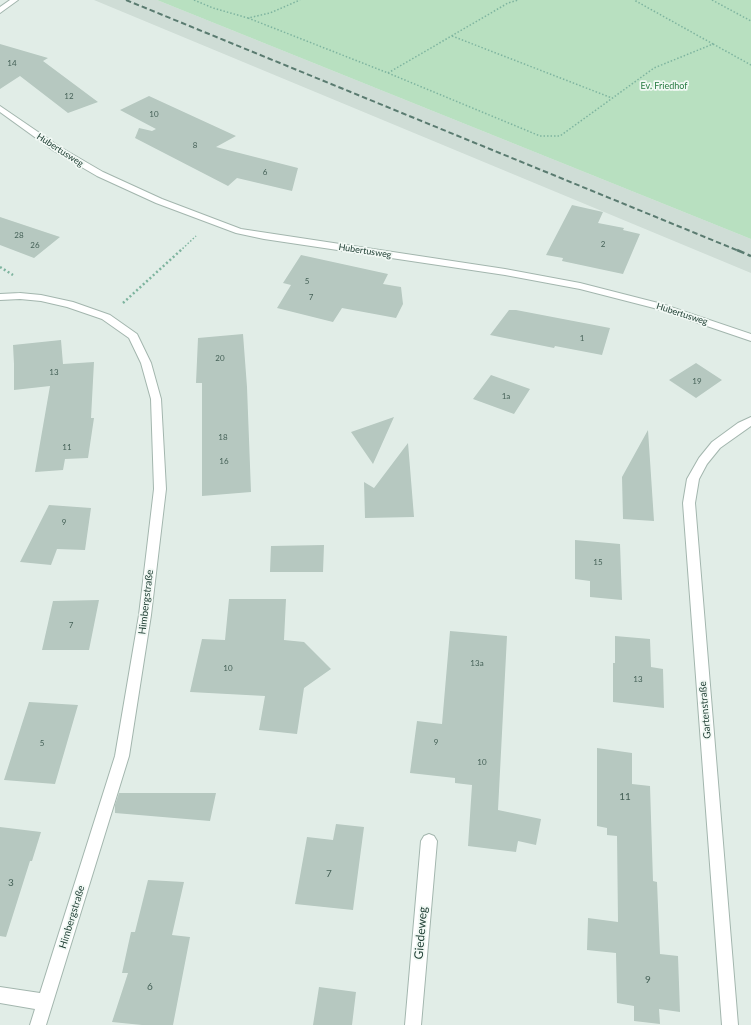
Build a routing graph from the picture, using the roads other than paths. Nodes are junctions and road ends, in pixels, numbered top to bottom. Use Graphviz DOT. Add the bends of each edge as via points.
graph roads {
  1 [pos="14,0"];
  2 [pos="0,11"];
  3 [pos="0,108"];
  4 [pos="0,297"];
  5 [pos="751,338"];
  6 [pos="751,421"];
  7 [pos="429,841"];
  8 [pos="0,995"];
  9 [pos="45,1002"];
  10 [pos="38,1025"];
  11 [pos="414,1025"];
  12 [pos="730,1025"];
  1 -- 2 [label="street"];
  3 -- 5 [label="street, Hubertusweg" via="57,149 100,174 159,201 239,231 580,286 658,306"];
  4 -- 9 [label="street, Himbergstraße" via="41,298 106,317 133,336 146,363 156,399 160,488 145,616 122,756"];
  6 -- 12 [label="street, Gartenstraße" via="716,445 703,461 693,479 689,503"];
  7 -- 11 [label="street, Giedeweg"];
  8 -- 9 [label="street"];
  9 -- 10 [label="street, Himbergstraße"];
}
